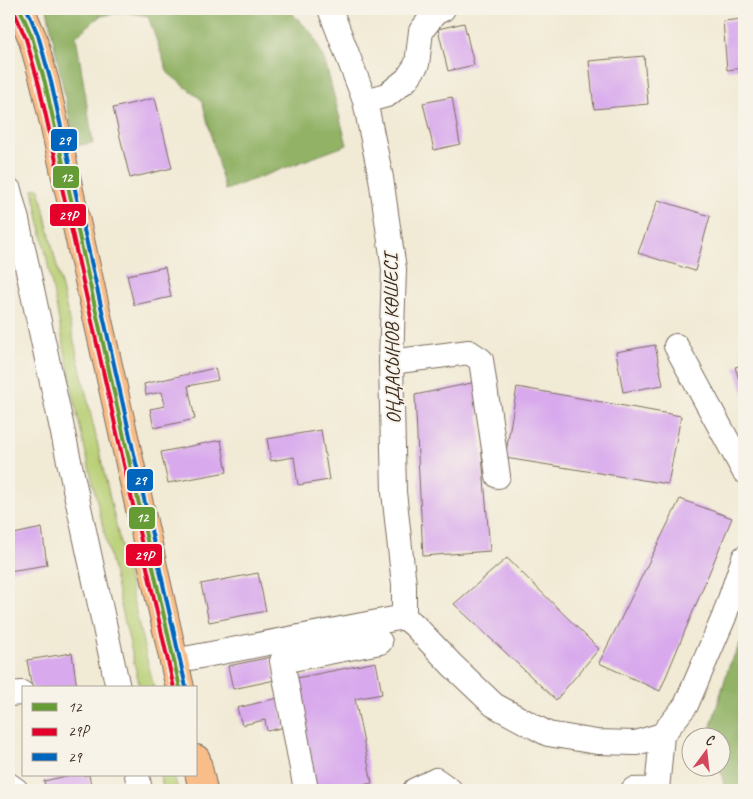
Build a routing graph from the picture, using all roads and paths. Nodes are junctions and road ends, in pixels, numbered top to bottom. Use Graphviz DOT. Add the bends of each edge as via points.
graph roads {
  1 [pos="20,9"];
  2 [pos="28,9"];
  3 [pos="330,9"];
  4 [pos="437,10"];
  5 [pos="32,37"];
  6 [pos="365,101"];
  7 [pos="9,190"];
  8 [pos="13,221"];
  9 [pos="676,346"];
  10 [pos="391,362"];
  11 [pos="744,471"];
  12 [pos="498,476"];
  13 [pos="744,558"];
  14 [pos="404,617"];
  15 [pos="380,642"];
  16 [pos="174,661"];
  17 [pos="118,686"];
  18 [pos="180,686"];
  19 [pos="662,735"];
  20 [pos="198,767"];
  21 [pos="137,776"];
  22 [pos="9,785"];
  23 [pos="16,790"];
  24 [pos="140,790"];
  25 [pos="203,790"];
  26 [pos="306,790"];
  27 [pos="415,790"];
  28 [pos="450,790"];
  29 [pos="633,790"];
  30 [pos="657,790"];
  1 -- 5 [label="main road"];
  2 -- 5 [label="street"];
  3 -- 6 [label="street, ОҢДАСЫНОВ КӨШЕСІ"];
  4 -- 6 [label="street" via="421,31 417,64 407,79 387,95"];
  5 -- 16 [label="main road" via="57,134"];
  6 -- 10 [label="street, ОҢДАСЫНОВ КӨШЕСІ" via="381,178 394,269"];
  7 -- 8 [label="street"];
  8 -- 17 [label="street"];
  9 -- 11 [label="street"];
  10 -- 12 [label="street" via="469,352 481,360"];
  10 -- 14 [label="street, ОҢДАСЫНОВ КӨШЕСІ" via="394,492 404,584"];
  13 -- 19 [label="street" via="724,617 686,705"];
  14 -- 16 [label="street"];
  14 -- 19 [label="street" via="494,705 548,734 597,742 636,743"];
  15 -- 26 [label="street" via="282,661"];
  16 -- 18 [label="main road"];
  19 -- 30 [label="street"];
  20 -- 25 [label="main road"];
  21 -- 24 [label="street"];
  22 -- 23 [label="street"];
  27 -- 28 [label="street" via="436,780"];
  29 -- 30 [label="street"];
}
